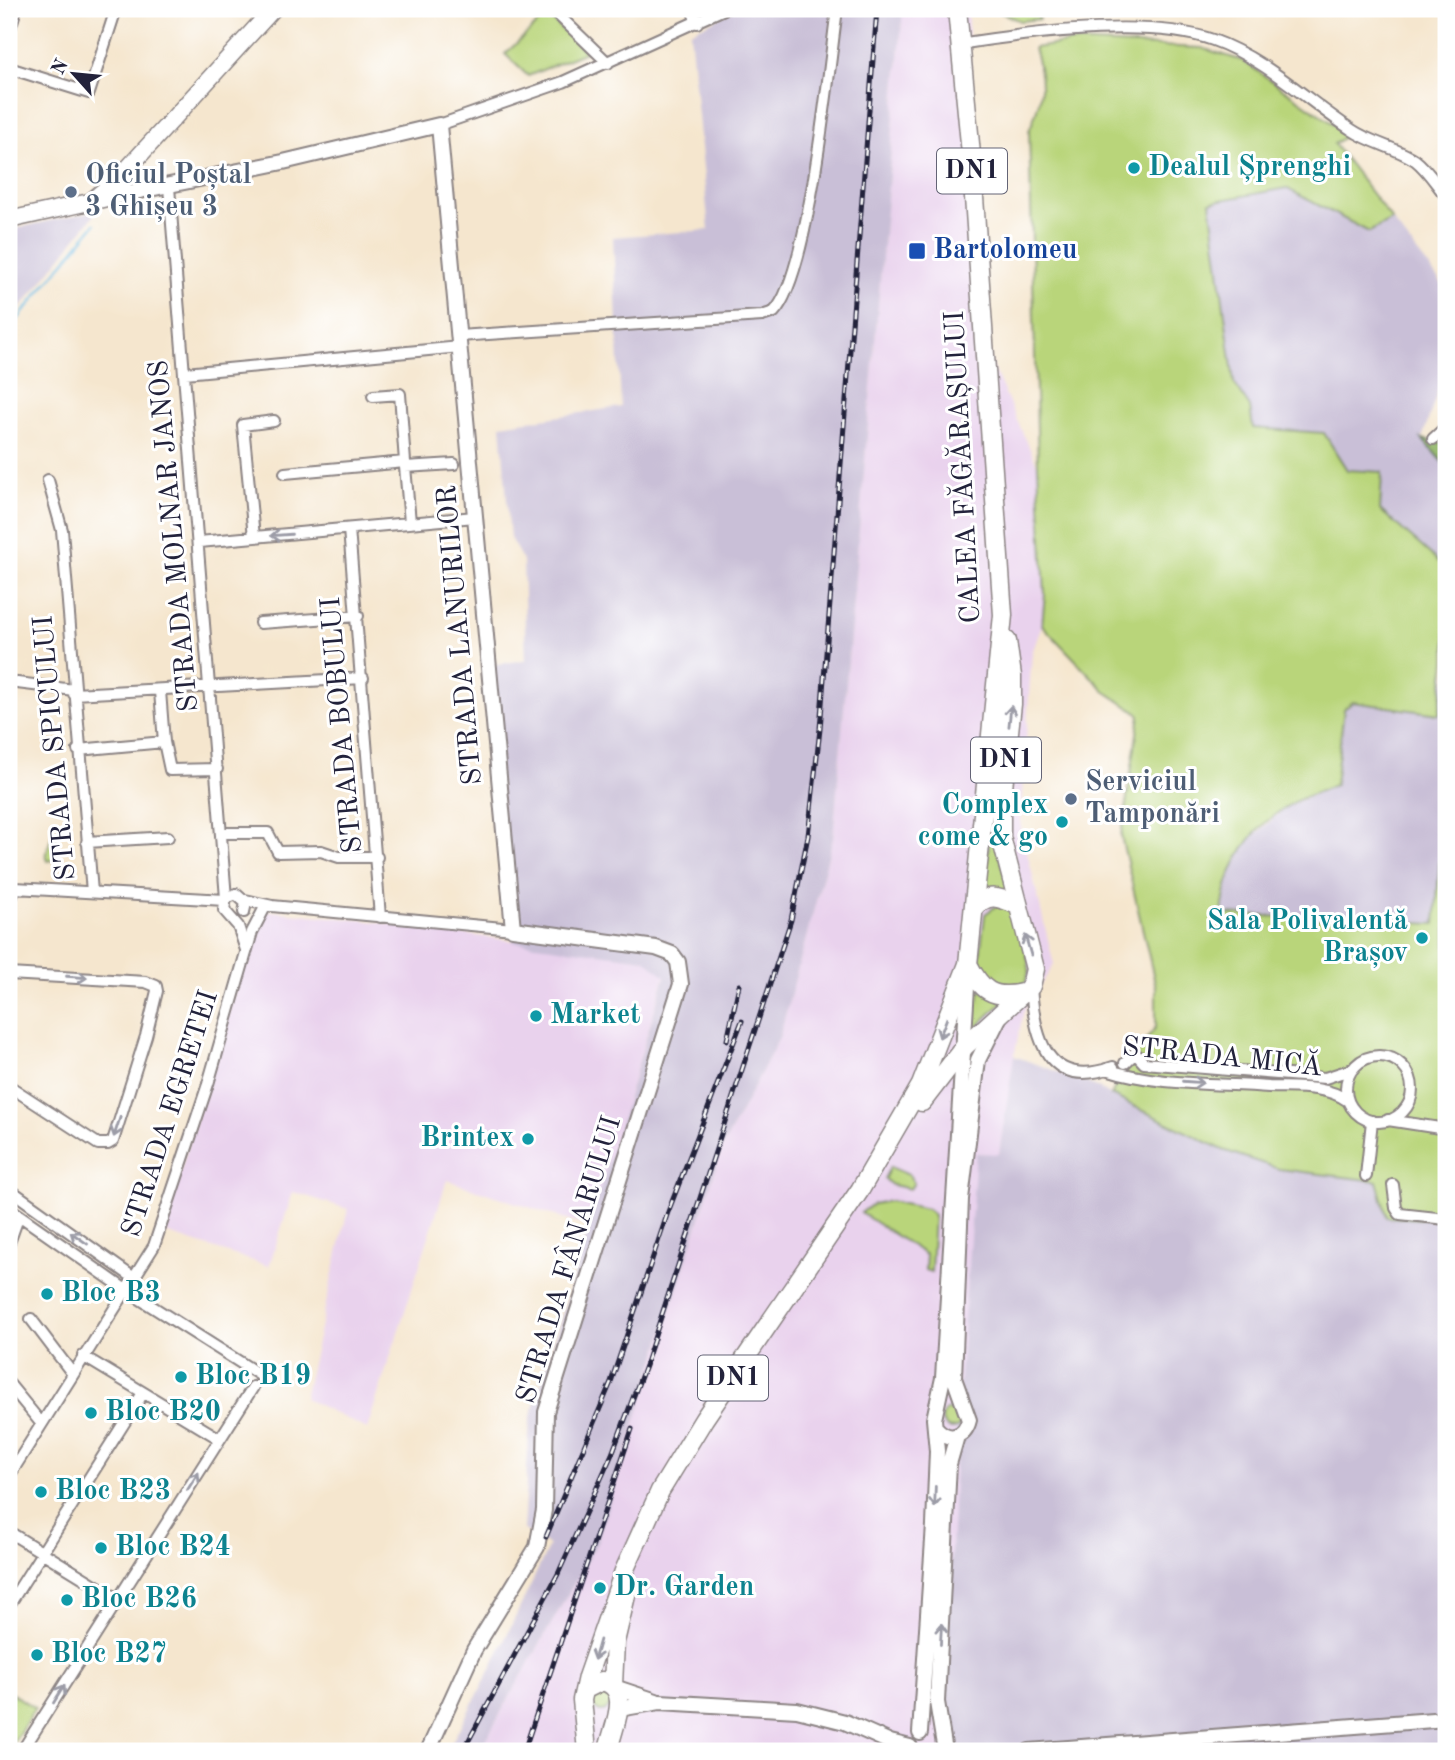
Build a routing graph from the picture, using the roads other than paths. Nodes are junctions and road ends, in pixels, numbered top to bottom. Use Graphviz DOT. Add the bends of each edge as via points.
graph roads {
  1 [pos="16,9"];
  2 [pos="116,9"];
  3 [pos="273,9"];
  4 [pos="552,9"];
  5 [pos="692,9"];
  6 [pos="724,9"];
  7 [pos="837,9"];
  8 [pos="957,9"];
  9 [pos="697,23"];
  10 [pos="9,32"];
  11 [pos="959,44"];
  12 [pos="608,63"];
  13 [pos="9,68"];
  14 [pos="439,125"];
  15 [pos="119,178"];
  16 [pos="169,187"];
  17 [pos="125,194"];
  18 [pos="1446,196"];
  19 [pos="89,203"];
  20 [pos="9,220"];
  21 [pos="459,342"];
  22 [pos="185,373"];
  23 [pos="373,396"];
  24 [pos="274,421"];
  25 [pos="1446,427"];
  26 [pos="1433,439"];
  27 [pos="454,464"];
  28 [pos="405,465"];
  29 [pos="285,473"];
  30 [pos="48,480"];
  31 [pos="475,517"];
  32 [pos="410,522"];
  33 [pos="349,529"];
  34 [pos="254,537"];
  35 [pos="199,542"];
  36 [pos="1003,615"];
  37 [pos="358,616"];
  38 [pos="260,623"];
  39 [pos="363,678"];
  40 [pos="9,682"];
  41 [pos="211,689"];
  42 [pos="160,691"];
  43 [pos="74,692"];
  44 [pos="164,742"];
  45 [pos="78,750"];
  46 [pos="218,769"];
  47 [pos="223,833"];
  48 [pos="168,837"];
  49 [pos="88,842"];
  50 [pos="377,857"];
  51 [pos="227,881"];
  52 [pos="12,886"];
  53 [pos="92,892"];
  54 [pos="9,904"];
  55 [pos="243,904"];
  56 [pos="225,905"];
  57 [pos="1017,905"];
  58 [pos="268,907"];
  59 [pos="974,909"];
  60 [pos="380,917"];
  61 [pos="513,929"];
  62 [pos="252,932"];
  63 [pos="247,952"];
  64 [pos="968,964"];
  65 [pos="9,974"];
  66 [pos="1027,990"];
  67 [pos="1002,1012"];
  68 [pos="965,1046"];
  69 [pos="1125,1063"];
  70 [pos="1144,1063"];
  71 [pos="1106,1069"];
  72 [pos="1353,1069"];
  73 [pos="9,1086"];
  74 [pos="1348,1101"];
  75 [pos="1401,1113"];
  76 [pos="1388,1120"];
  77 [pos="1372,1121"];
  78 [pos="1414,1125"];
  79 [pos="1446,1129"];
  80 [pos="1366,1176"];
  81 [pos="1393,1185"];
  82 [pos="9,1189"];
  83 [pos="860,1190"];
  84 [pos="9,1208"];
  85 [pos="19,1215"];
  86 [pos="1446,1219"];
  87 [pos="9,1243"];
  88 [pos="134,1278"];
  89 [pos="126,1290"];
  90 [pos="31,1319"];
  91 [pos="83,1356"];
  92 [pos="72,1373"];
  93 [pos="260,1375"];
  94 [pos="9,1384"];
  95 [pos="253,1387"];
  96 [pos="143,1393"];
  97 [pos="964,1406"];
  98 [pos="937,1410"];
  99 [pos="41,1423"];
  100 [pos="937,1429"];
  101 [pos="957,1436"];
  102 [pos="220,1440"];
  103 [pos="10,1473"];
  104 [pos="9,1532"];
  105 [pos="635,1549"];
  106 [pos="42,1552"];
  107 [pos="118,1599"];
  108 [pos="9,1605"];
  109 [pos="615,1687"];
  110 [pos="586,1689"];
  111 [pos="660,1702"];
  112 [pos="585,1711"];
  113 [pos="617,1711"];
  114 [pos="1446,1719"];
  115 [pos="920,1733"];
  116 [pos="943,1745"];
  117 [pos="1165,1746"];
  118 [pos="910,1749"];
  119 [pos="22,1751"];
  120 [pos="428,1751"];
  121 [pos="587,1751"];
  122 [pos="608,1751"];
  123 [pos="1028,1751"];
  1 -- 10 [label="street"];
  2 -- 13 [label="street" via="89,93"];
  3 -- 15 [label="main road"];
  4 -- 12 [label="street"];
  5 -- 9 [label="street"];
  6 -- 9 [label="street"];
  7 -- 21 [label="street" via="815,169 793,278 774,312"];
  8 -- 11 [label="main road, CALEA FĂGĂRAȘULUI / DN1"];
  9 -- 12 [label="street"];
  11 -- 18 [label="street" via="1139,29 1214,40 1362,137 1412,158"];
  11 -- 36 [label="main road, CALEA FĂGĂRAȘULUI / DN1" via="971,154"];
  12 -- 14 [label="street"];
  14 -- 16 [label="street"];
  14 -- 21 [label="street, STRADA LANURILOR"];
  15 -- 17 [label="main road"];
  15 -- 19 [label="main road"];
  16 -- 17 [label="street"];
  16 -- 22 [label="street, STRADA MOLNAR JANOS"];
  17 -- 19 [label="main road"];
  19 -- 20 [label="main road"];
  21 -- 22 [label="street"];
  21 -- 31 [label="street, STRADA LANURILOR"];
  22 -- 35 [label="street, STRADA MOLNAR JANOS"];
  23 -- 28 [label="street" via="400,394"];
  24 -- 34 [label="street" via="243,425"];
  25 -- 26 [label="street"];
  27 -- 28 [label="street"];
  28 -- 29 [label="street"];
  28 -- 32 [label="street"];
  30 -- 43 [label="street, STRADA SPICULUI" via="62,530"];
  31 -- 32 [label="street"];
  31 -- 61 [label="street, STRADA LANURILOR"];
  32 -- 33 [label="street"];
  33 -- 34 [label="street, one-way"];
  33 -- 37 [label="street, STRADA BOBULUI"];
  34 -- 35 [label="street"];
  35 -- 41 [label="street, STRADA MOLNAR JANOS"];
  57 -- 36 [label="main road, DN1, one-way" via="1000,821 1012,695"];
  36 -- 59 [label="main road, CALEA FĂGĂRAȘULUI / DN1"];
  37 -- 38 [label="street"];
  37 -- 39 [label="street, STRADA BOBULUI"];
  39 -- 41 [label="street"];
  39 -- 50 [label="street, STRADA BOBULUI"];
  40 -- 43 [label="street"];
  41 -- 42 [label="street"];
  41 -- 46 [label="street, STRADA MOLNAR JANOS"];
  42 -- 43 [label="street"];
  42 -- 44 [label="street"];
  43 -- 45 [label="street, STRADA SPICULUI"];
  44 -- 45 [label="street"];
  44 -- 46 [label="street" via="170,770"];
  45 -- 49 [label="street, STRADA SPICULUI"];
  46 -- 47 [label="street, STRADA MOLNAR JANOS"];
  47 -- 50 [label="street" via="268,833 278,852"];
  47 -- 51 [label="street, STRADA MOLNAR JANOS"];
  48 -- 49 [label="street"];
  49 -- 53 [label="street, STRADA SPICULUI"];
  50 -- 60 [label="street, STRADA BOBULUI"];
  51 -- 55 [label="street"];
  51 -- 56 [label="street, STRADA MOLNAR JANOS"];
  52 -- 53 [label="street"];
  52 -- 54 [label="street"];
  53 -- 56 [label="street, STRADA SPICULUI"];
  55 -- 56 [label="street"];
  55 -- 56 [label="street"];
  55 -- 58 [label="street"];
  55 -- 62 [label="street"];
  56 -- 63 [label="street"];
  57 -- 59 [label="main road" via="993,896"];
  66 -- 57 [label="main road, DN1, one-way" via="1035,969"];
  58 -- 60 [label="street"];
  58 -- 62 [label="street"];
  59 -- 64 [label="main road, CALEA FĂGĂRAȘULUI / DN1"];
  60 -- 61 [label="street"];
  61 -- 120 [label="street, STRADA FÂNARULUI" via="656,948 672,954 681,971 681,984 546,1412 544,1510 537,1547 474,1650"];
  62 -- 63 [label="street, STRADA EGRETEI"];
  63 -- 88 [label="street, STRADA EGRETEI" via="164,1219 148,1260"];
  64 -- 66 [label="main road" via="987,991 1003,996"];
  64 -- 68 [label="street"];
  64 -- 83 [label="main road, CALEA FĂGĂRAȘULUI / DN1, one-way" via="921,1085"];
  65 -- 73 [label="street, one-way" via="139,981 157,990 113,1141 98,1144"];
  66 -- 67 [label="main road, DN1"];
  66 -- 71 [label="street" via="1038,1040 1052,1060 1074,1071"];
  67 -- 68 [label="main road, DN1"];
  67 -- 97 [label="street" via="978,1060 961,1199 954,1378"];
  68 -- 83 [label="main road, CALEA FĂGĂRAȘULUI / DN1"];
  68 -- 98 [label="street" via="943,1378"];
  69 -- 70 [label="street, STRADA MICĂ"];
  69 -- 70 [label="street, STRADA MICĂ" via="1135,1053"];
  69 -- 71 [label="street, STRADA MICĂ"];
  70 -- 72 [label="street, STRADA MICĂ" via="1325,1078"];
  71 -- 74 [label="street, STRADA MICĂ, one-way" via="1163,1080 1314,1090"];
  72 -- 74 [label="street, STRADA MICĂ" via="1347,1080"];
  72 -- 75 [label="street, STRADA MICĂ" via="1370,1057 1401,1064 1412,1084 1408,1105"];
  74 -- 77 [label="street, STRADA MICĂ"];
  75 -- 76 [label="street"];
  75 -- 78 [label="street"];
  76 -- 77 [label="street"];
  76 -- 78 [label="street"];
  77 -- 80 [label="street"];
  78 -- 79 [label="street"];
  81 -- 86 [label="street" via="1400,1214"];
  88 -- 82 [label="street, one-way"];
  83 -- 105 [label="main road, CALEA FĂGĂRAȘULUI / DN1" via="680,1455"];
  84 -- 85 [label="street"];
  85 -- 87 [label="street"];
  85 -- 89 [label="street"];
  88 -- 89 [label="street, STRADA EGRETEI"];
  89 -- 91 [label="street, STRADA EGRETEI"];
  89 -- 93 [label="street"];
  90 -- 92 [label="street"];
  91 -- 92 [label="street, STRADA EGRETEI"];
  91 -- 96 [label="street"];
  92 -- 99 [label="street, STRADA EGRETEI"];
  94 -- 99 [label="street"];
  95 -- 102 [label="street"];
  96 -- 102 [label="street"];
  96 -- 106 [label="street"];
  97 -- 98 [label="street" via="949,1401"];
  97 -- 101 [label="street" via="970,1420"];
  98 -- 100 [label="street"];
  99 -- 103 [label="street, STRADA EGRETEI"];
  100 -- 101 [label="street" via="946,1436"];
  100 -- 115 [label="street, one-way"];
  116 -- 101 [label="street, one-way" via="937,1702 949,1464"];
  107 -- 102 [label="street, one-way"];
  104 -- 106 [label="street"];
  105 -- 109 [label="main road, CALEA FĂGĂRAȘULUI / DN1" via="615,1642"];
  105 -- 110 [label="main road, CALEA FĂGĂRAȘULUI / DN1, one-way" via="606,1621"];
  106 -- 107 [label="street"];
  106 -- 108 [label="street"];
  119 -- 107 [label="street, one-way"];
  109 -- 110 [label="main road" via="602,1681"];
  109 -- 111 [label="street"];
  109 -- 113 [label="main road, CALEA FĂGĂRAȘULUI / DN1"];
  110 -- 112 [label="main road, CALEA FĂGĂRAȘULUI / DN1"];
  111 -- 113 [label="street"];
  111 -- 118 [label="street" via="807,1712"];
  112 -- 113 [label="main road" via="599,1720"];
  112 -- 121 [label="main road, CALEA FĂGĂRAȘULUI / DN1"];
  113 -- 122 [label="main road, CALEA FĂGĂRAȘULUI / DN1"];
  114 -- 117 [label="street"];
  115 -- 116 [label="street" via="929,1732"];
  115 -- 118 [label="street"];
  117 -- 123 [label="street"];
}
